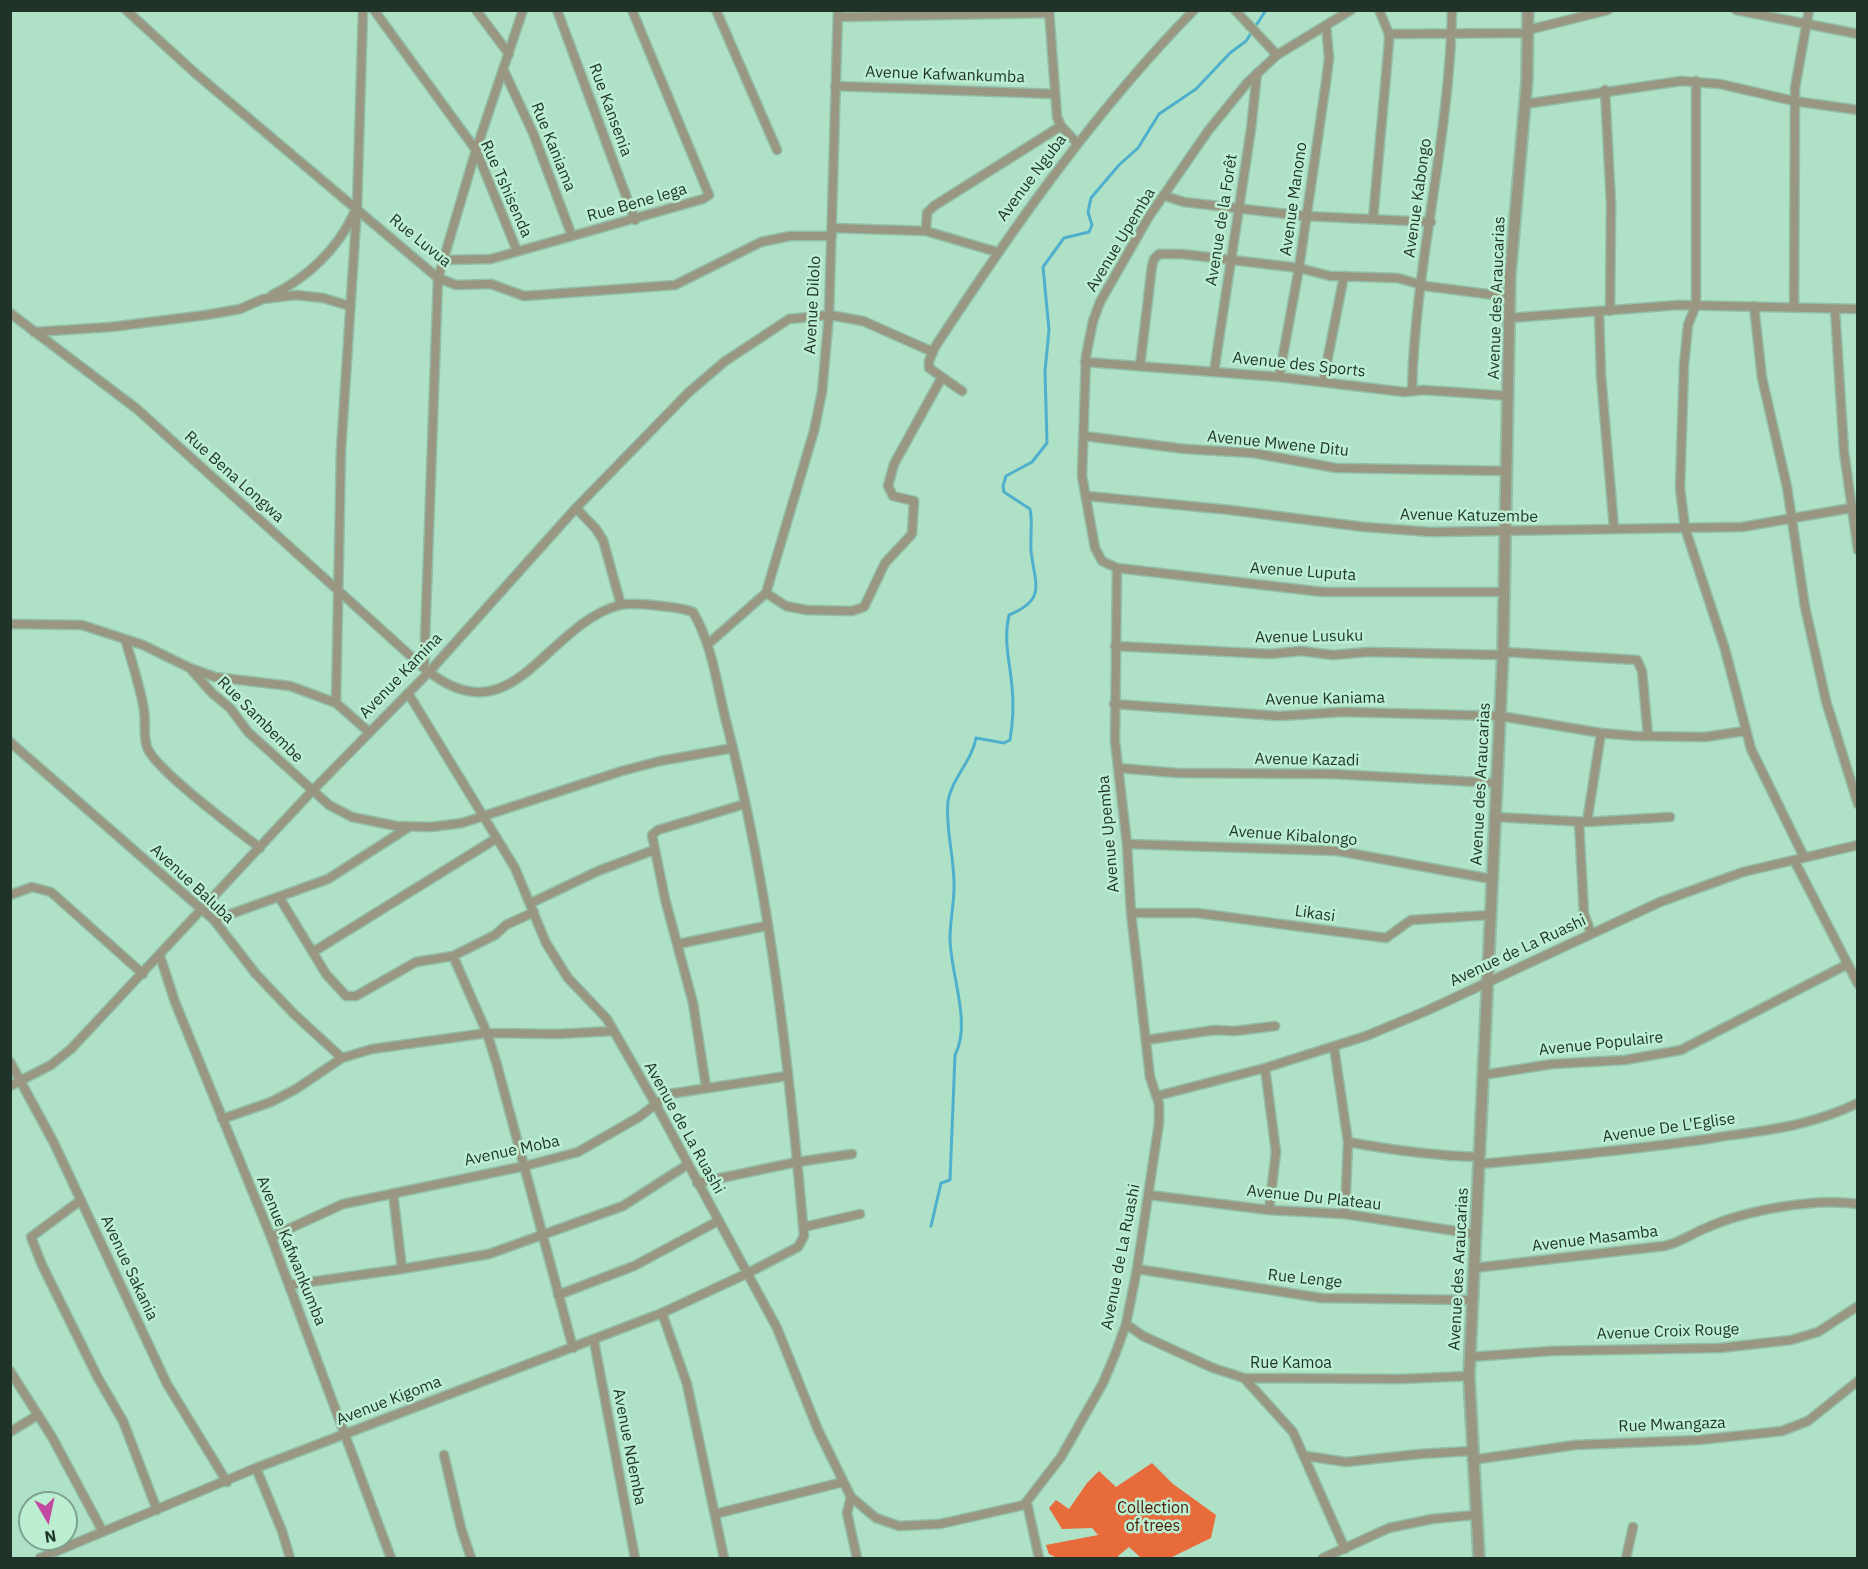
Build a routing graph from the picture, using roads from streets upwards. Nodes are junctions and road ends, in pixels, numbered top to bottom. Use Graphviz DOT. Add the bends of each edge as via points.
graph roads {
  1 [pos="126,10"];
  2 [pos="363,10"];
  3 [pos="374,10"];
  4 [pos="476,10"];
  5 [pos="523,10"];
  6 [pos="557,10"];
  7 [pos="632,10"];
  8 [pos="716,10"];
  9 [pos="1194,10"];
  10 [pos="1235,10"];
  11 [pos="1351,10"];
  12 [pos="1379,10"];
  13 [pos="1452,10"];
  14 [pos="1528,10"];
  15 [pos="1608,10"];
  16 [pos="1736,10"];
  17 [pos="1809,10"];
  18 [pos="917,12"];
  19 [pos="989,12"];
  20 [pos="1049,12"];
  21 [pos="838,14"];
  22 [pos="1806,23"];
  23 [pos="1326,25"];
  24 [pos="1528,31"];
  25 [pos="1451,33"];
  26 [pos="1389,34"];
  27 [pos="1857,34"];
  28 [pos="509,54"];
  29 [pos="1277,55"];
  30 [pos="504,71"];
  31 [pos="1257,73"];
  32 [pos="1696,81"];
  33 [pos="835,86"];
  34 [pos="1605,90"];
  35 [pos="1053,94"];
  36 [pos="1794,101"];
  37 [pos="1525,104"];
  38 [pos="1857,110"];
  39 [pos="1061,126"];
  40 [pos="1077,143"];
  41 [pos="476,150"];
  42 [pos="777,150"];
  43 [pos="1165,196"];
  44 [pos="1238,206"];
  45 [pos="357,207"];
  46 [pos="1304,216"];
  47 [pos="1373,219"];
  48 [pos="635,220"];
  49 [pos="1431,222"];
  50 [pos="926,231"];
  51 [pos="832,232"];
  52 [pos="572,236"];
  53 [pos="517,251"];
  54 [pos="997,252"];
  55 [pos="443,260"];
  56 [pos="1231,260"];
  57 [pos="1299,268"];
  58 [pos="1344,276"];
  59 [pos="438,278"];
  60 [pos="1421,285"];
  61 [pos="1510,297"];
  62 [pos="263,299"];
  63 [pos="1696,305"];
  64 [pos="350,306"];
  65 [pos="1754,306"];
  66 [pos="1794,307"];
  67 [pos="1857,309"];
  68 [pos="1835,310"];
  69 [pos="1610,311"];
  70 [pos="1599,312"];
  71 [pos="10,313"];
  72 [pos="829,315"];
  73 [pos="1509,318"];
  74 [pos="34,332"];
  75 [pos="933,352"];
  76 [pos="1085,362"];
  77 [pos="1140,366"];
  78 [pos="1214,372"];
  79 [pos="942,377"];
  80 [pos="1279,377"];
  81 [pos="1323,382"];
  82 [pos="1412,390"];
  83 [pos="962,391"];
  84 [pos="1509,396"];
  85 [pos="1084,436"];
  86 [pos="1506,471"];
  87 [pos="1087,496"];
  88 [pos="576,508"];
  89 [pos="1851,508"];
  90 [pos="1791,519"];
  91 [pos="1684,528"];
  92 [pos="1614,530"];
  93 [pos="1505,533"];
  94 [pos="1857,550"];
  95 [pos="1102,561"];
  96 [pos="1117,568"];
  97 [pos="336,588"];
  98 [pos="1504,592"];
  99 [pos="765,593"];
  100 [pos="621,605"];
  101 [pos="10,624"];
  102 [pos="125,639"];
  103 [pos="708,644"];
  104 [pos="1115,646"];
  105 [pos="1503,653"];
  106 [pos="190,668"];
  107 [pos="426,670"];
  108 [pos="408,693"];
  109 [pos="336,703"];
  110 [pos="1114,704"];
  111 [pos="1500,716"];
  112 [pos="1744,731"];
  113 [pos="369,732"];
  114 [pos="1601,733"];
  115 [pos="1648,736"];
  116 [pos="10,742"];
  117 [pos="733,748"];
  118 [pos="1118,768"];
  119 [pos="1496,783"];
  120 [pos="312,791"];
  121 [pos="745,804"];
  122 [pos="1857,804"];
  123 [pos="483,815"];
  124 [pos="1494,817"];
  125 [pos="1670,818"];
  126 [pos="1583,822"];
  127 [pos="409,827"];
  128 [pos="497,838"];
  129 [pos="1127,844"];
  130 [pos="1857,845"];
  131 [pos="260,848"];
  132 [pos="654,850"];
  133 [pos="1804,857"];
  134 [pos="1794,861"];
  135 [pos="1491,879"];
  136 [pos="10,895"];
  137 [pos="279,897"];
  138 [pos="532,907"];
  139 [pos="201,911"];
  140 [pos="1131,913"];
  141 [pos="1490,915"];
  142 [pos="214,920"];
  143 [pos="766,926"];
  144 [pos="1591,933"];
  145 [pos="678,944"];
  146 [pos="313,952"];
  147 [pos="160,956"];
  148 [pos="453,956"];
  149 [pos="1846,965"];
  150 [pos="143,974"];
  151 [pos="1488,980"];
  152 [pos="1857,984"];
  153 [pos="1275,1026"];
  154 [pos="613,1031"];
  155 [pos="487,1033"];
  156 [pos="1146,1040"];
  157 [pos="1334,1047"];
  158 [pos="342,1058"];
  159 [pos="10,1062"];
  160 [pos="1265,1068"];
  161 [pos="1483,1075"];
  162 [pos="788,1076"];
  163 [pos="20,1081"];
  164 [pos="10,1086"];
  165 [pos="706,1087"];
  166 [pos="1157,1096"];
  167 [pos="655,1103"];
  168 [pos="1857,1103"];
  169 [pos="222,1119"];
  170 [pos="1348,1143"];
  171 [pos="852,1154"];
  172 [pos="1480,1161"];
  173 [pos="797,1162"];
  174 [pos="687,1164"];
  175 [pos="525,1166"];
  176 [pos="697,1184"];
  177 [pos="393,1193"];
  178 [pos="1149,1196"];
  179 [pos="81,1200"];
  180 [pos="1857,1204"];
  181 [pos="1269,1210"];
  182 [pos="860,1214"];
  183 [pos="1345,1214"];
  184 [pos="718,1221"];
  185 [pos="804,1227"];
  186 [pos="542,1233"];
  187 [pos="1475,1234"];
  188 [pos="271,1237"];
  189 [pos="1474,1268"];
  190 [pos="402,1269"];
  191 [pos="1137,1269"];
  192 [pos="748,1273"];
  193 [pos="289,1285"];
  194 [pos="558,1295"];
  195 [pos="1472,1300"];
  196 [pos="1857,1306"];
  197 [pos="662,1313"];
  198 [pos="1126,1324"];
  199 [pos="594,1341"];
  200 [pos="573,1348"];
  201 [pos="1470,1357"];
  202 [pos="10,1371"];
  203 [pos="1469,1376"];
  204 [pos="1244,1378"];
  205 [pos="1857,1381"];
  206 [pos="38,1415"];
  207 [pos="10,1432"];
  208 [pos="345,1433"];
  209 [pos="444,1455"];
  210 [pos="1306,1456"];
  211 [pos="1472,1456"];
  212 [pos="256,1468"];
  213 [pos="227,1482"];
  214 [pos="843,1482"];
  215 [pos="851,1497"];
  216 [pos="1027,1503"];
  217 [pos="157,1510"];
  218 [pos="714,1514"];
  219 [pos="1475,1515"];
  220 [pos="1633,1527"];
  221 [pos="103,1532"];
  222 [pos="1345,1549"];
  223 [pos="40,1558"];
  224 [pos="290,1558"];
  225 [pos="391,1558"];
  226 [pos="471,1558"];
  227 [pos="635,1558"];
  228 [pos="724,1558"];
  229 [pos="857,1558"];
  230 [pos="1039,1558"];
  231 [pos="1323,1558"];
  232 [pos="1479,1558"];
  233 [pos="1626,1558"];
  1 -- 45 [label="street, Rue Luvua" via="195,73"];
  2 -- 45 [label="street"];
  3 -- 41 [label="street, Rue Tshisenda"];
  4 -- 28 [label="street"];
  5 -- 28 [label="street"];
  6 -- 48 [label="street, Rue Kansenia"];
  7 -- 48 [label="street, Rue Bene lega" via="709,195"];
  8 -- 42 [label="street"];
  9 -- 40 [label="street, Avenue Nguba"];
  10 -- 29 [label="street"];
  11 -- 23 [label="street, Avenue Upemba"];
  12 -- 26 [label="street"];
  13 -- 25 [label="street, Avenue Kabongo"];
  14 -- 24 [label="street, Avenue des Araucarias"];
  15 -- 24 [label="street"];
  16 -- 22 [label="street"];
  17 -- 22 [label="street"];
  18 -- 19 [label="street"];
  18 -- 21 [label="street"];
  19 -- 20 [label="street"];
  20 -- 35 [label="street"];
  21 -- 33 [label="street, Avenue Dilolo"];
  22 -- 27 [label="street"];
  22 -- 36 [label="street"];
  23 -- 29 [label="street, Avenue Upemba"];
  23 -- 46 [label="street, Avenue Manono" via="1328,69"];
  24 -- 25 [label="street"];
  24 -- 37 [label="street, Avenue des Araucarias"];
  25 -- 26 [label="street"];
  25 -- 49 [label="street, Avenue Kabongo"];
  26 -- 47 [label="street"];
  28 -- 30 [label="street"];
  29 -- 31 [label="street, Avenue Upemba"];
  30 -- 41 [label="street"];
  30 -- 52 [label="street, Rue Kaniama" via="533,133"];
  31 -- 43 [label="street, Avenue Upemba" via="1208,131"];
  31 -- 44 [label="street, Avenue de la Forêt"];
  32 -- 34 [label="street"];
  32 -- 36 [label="street"];
  32 -- 63 [label="street"];
  33 -- 35 [label="street, Avenue Kafwankumba"];
  33 -- 51 [label="street, Avenue Dilolo"];
  34 -- 37 [label="street"];
  34 -- 69 [label="street" via="1611,204"];
  35 -- 39 [label="street"];
  36 -- 38 [label="street"];
  36 -- 66 [label="street"];
  37 -- 61 [label="street, Avenue des Araucarias"];
  39 -- 40 [label="street"];
  39 -- 50 [label="street" via="934,206 927,213"];
  40 -- 54 [label="street, Avenue Nguba"];
  41 -- 53 [label="street, Rue Tshisenda"];
  41 -- 55 [label="street"];
  43 -- 44 [label="street" via="1184,202"];
  43 -- 76 [label="street, Avenue Upemba" via="1100,302"];
  44 -- 46 [label="street"];
  44 -- 56 [label="street, Avenue de la Forêt"];
  45 -- 59 [label="street, Rue Luvua"];
  45 -- 62 [label="street" via="342,236 316,265 300,280"];
  45 -- 64 [label="street"];
  46 -- 47 [label="street"];
  46 -- 57 [label="street, Avenue Manono"];
  47 -- 49 [label="street"];
  48 -- 52 [label="street, Rue Bene lega"];
  49 -- 60 [label="street, Avenue Kabongo"];
  50 -- 51 [label="street, Rue Luvua"];
  50 -- 54 [label="street, Rue Luvua"];
  51 -- 59 [label="street, Rue Luvua" via="761,242 675,285 524,296 493,284 456,285"];
  51 -- 72 [label="street, Avenue Dilolo"];
  52 -- 53 [label="street, Rue Bene lega"];
  53 -- 55 [label="street, Rue Bene lega" via="479,261"];
  54 -- 75 [label="street, Avenue Nguba"];
  55 -- 59 [label="street"];
  56 -- 57 [label="street"];
  56 -- 77 [label="street" via="1182,254 1156,256"];
  56 -- 78 [label="street, Avenue de la Forêt"];
  57 -- 58 [label="street"];
  57 -- 80 [label="street, Avenue Manono"];
  58 -- 60 [label="street" via="1398,278"];
  58 -- 81 [label="street"];
  59 -- 107 [label="street"];
  60 -- 61 [label="street"];
  60 -- 82 [label="street, Avenue Kabongo"];
  61 -- 73 [label="street, Avenue des Araucarias"];
  62 -- 64 [label="street" via="305,295"];
  62 -- 74 [label="street" via="240,309 206,315"];
  63 -- 65 [label="street"];
  63 -- 69 [label="street"];
  63 -- 91 [label="street" via="1688,325 1684,365 1680,488"];
  64 -- 97 [label="street"];
  65 -- 66 [label="street"];
  65 -- 90 [label="street" via="1762,378"];
  66 -- 68 [label="street"];
  67 -- 68 [label="street"];
  68 -- 89 [label="street"];
  69 -- 70 [label="street"];
  70 -- 73 [label="street"];
  70 -- 92 [label="street"];
  71 -- 74 [label="street, Rue Bena Longwa"];
  72 -- 75 [label="street, Avenue Kamina" via="863,321"];
  72 -- 88 [label="street, Avenue Kamina" via="789,320 724,362 688,393"];
  72 -- 99 [label="street, Avenue Dilolo" via="819,414"];
  73 -- 84 [label="street, Avenue des Araucarias"];
  74 -- 97 [label="street, Rue Bena Longwa" via="137,410"];
  75 -- 79 [label="street" via="929,368"];
  76 -- 77 [label="street, Avenue des Sports"];
  76 -- 85 [label="street, Avenue Upemba"];
  77 -- 78 [label="street, Avenue des Sports"];
  78 -- 80 [label="street, Avenue des Sports"];
  79 -- 83 [label="street"];
  79 -- 99 [label="street" via="889,480 893,496 914,501 912,534 885,563 867,603 852,611 806,610 786,606"];
  80 -- 81 [label="street, Avenue des Sports"];
  81 -- 82 [label="street, Avenue des Sports"];
  82 -- 84 [label="street, Avenue des Sports"];
  84 -- 86 [label="street, Avenue des Araucarias"];
  85 -- 86 [label="street, Avenue Mwene Ditu" via="1253,453 1336,468"];
  85 -- 87 [label="street, Avenue Upemba" via="1082,476"];
  86 -- 93 [label="street, Avenue des Araucarias"];
  87 -- 93 [label="street, Avenue Katuzembe" via="1364,527"];
  87 -- 95 [label="street, Avenue Upemba" via="1095,548"];
  88 -- 100 [label="street" via="603,540"];
  88 -- 107 [label="street, Avenue Kamina"];
  89 -- 90 [label="street, Avenue Katuzembe"];
  89 -- 94 [label="street"];
  90 -- 91 [label="street, Avenue Katuzembe" via="1742,528"];
  90 -- 122 [label="street" via="1824,692"];
  91 -- 92 [label="street, Avenue Katuzembe"];
  91 -- 112 [label="street" via="1727,657"];
  92 -- 93 [label="street, Avenue Katuzembe"];
  93 -- 98 [label="street, Avenue des Araucarias"];
  95 -- 96 [label="street, Avenue Luputa"];
  96 -- 98 [label="street, Avenue Luputa" via="1323,591"];
  96 -- 104 [label="street, Avenue Upemba"];
  97 -- 107 [label="street, Rue Bena Longwa"];
  97 -- 109 [label="street"];
  98 -- 105 [label="street, Avenue des Araucarias"];
  99 -- 103 [label="street"];
  100 -- 103 [label="street" via="693,612"];
  100 -- 107 [label="street, Rue Bena Longwa" via="596,616 521,677 497,690 470,692 452,688"];
  101 -- 102 [label="street" via="77,624"];
  102 -- 106 [label="street"];
  102 -- 131 [label="street" via="138,682 150,755 166,774"];
  103 -- 117 [label="street"];
  104 -- 105 [label="street, Avenue Lusuku" via="1270,654"];
  104 -- 110 [label="street, Avenue Upemba"];
  105 -- 111 [label="street, Avenue des Araucarias"];
  105 -- 115 [label="street, Avenue Lusuku" via="1637,660"];
  106 -- 109 [label="street" via="228,679 290,686"];
  106 -- 120 [label="street, Rue Sambembe" via="248,732"];
  107 -- 108 [label="street, Avenue Kamina"];
  108 -- 113 [label="street, Avenue Kamina"];
  108 -- 123 [label="street, Avenue de La Ruashi"];
  109 -- 113 [label="street"];
  110 -- 111 [label="street, Avenue Kaniama" via="1279,716 1343,712"];
  110 -- 118 [label="street, Avenue Upemba"];
  111 -- 114 [label="street, Avenue Kaniama"];
  111 -- 119 [label="street, Avenue des Araucarias"];
  112 -- 115 [label="street, Avenue Kaniama" via="1705,737"];
  112 -- 133 [label="street"];
  113 -- 120 [label="street, Avenue Kamina"];
  114 -- 115 [label="street, Avenue Kaniama"];
  114 -- 126 [label="street"];
  116 -- 139 [label="street, Avenue Baluba"];
  117 -- 121 [label="street"];
  117 -- 123 [label="street, Rue Sambembe" via="639,766"];
  118 -- 119 [label="street, Avenue Kazadi"];
  118 -- 129 [label="street, Avenue Upemba"];
  119 -- 124 [label="street, Avenue des Araucarias"];
  120 -- 127 [label="street, Rue Sambembe" via="340,813"];
  120 -- 131 [label="street, Avenue Kamina"];
  121 -- 132 [label="street" via="655,831"];
  121 -- 143 [label="street"];
  123 -- 127 [label="street, Rue Sambembe" via="444,826"];
  123 -- 128 [label="street, Avenue de La Ruashi"];
  124 -- 126 [label="street"];
  124 -- 135 [label="street, Avenue des Araucarias"];
  125 -- 126 [label="street"];
  126 -- 144 [label="street" via="1584,914"];
  127 -- 137 [label="street" via="339,874"];
  128 -- 138 [label="street, Avenue de La Ruashi"];
  128 -- 146 [label="street"];
  129 -- 135 [label="street, Avenue Kibalongo" via="1338,851"];
  129 -- 140 [label="street, Avenue Upemba"];
  130 -- 133 [label="street, Avenue de La Ruashi"];
  131 -- 139 [label="street, Avenue Kamina"];
  132 -- 138 [label="street" via="598,871"];
  132 -- 145 [label="street"];
  133 -- 134 [label="street, Avenue de La Ruashi"];
  134 -- 144 [label="street, Avenue de La Ruashi" via="1719,881"];
  134 -- 149 [label="street"];
  135 -- 141 [label="street, Avenue des Araucarias"];
  136 -- 150 [label="street" via="32,887 51,892"];
  137 -- 142 [label="street"];
  137 -- 146 [label="street"];
  138 -- 148 [label="street" via="495,935"];
  138 -- 154 [label="street, Avenue de La Ruashi" via="546,943 562,969 600,1010"];
  139 -- 142 [label="street, Avenue Baluba"];
  139 -- 147 [label="street, Avenue Kamina"];
  140 -- 141 [label="street, Likasi" via="1197,913 1386,938 1411,920"];
  140 -- 156 [label="street, Avenue Upemba"];
  141 -- 151 [label="street, Avenue des Araucarias"];
  142 -- 158 [label="street, Avenue Baluba" via="256,974"];
  143 -- 145 [label="street"];
  143 -- 162 [label="street"];
  144 -- 151 [label="street, Avenue de La Ruashi"];
  145 -- 165 [label="street" via="693,1003"];
  146 -- 148 [label="street" via="346,996 356,996 416,962"];
  147 -- 150 [label="street, Avenue Kamina"];
  147 -- 169 [label="street, Avenue Kafwankumba"];
  148 -- 155 [label="street"];
  149 -- 152 [label="street"];
  149 -- 161 [label="street, Avenue Populaire" via="1681,1050"];
  150 -- 163 [label="street, Avenue Kamina" via="71,1049"];
  151 -- 157 [label="street, Avenue de La Ruashi" via="1426,1011"];
  151 -- 161 [label="street, Avenue des Araucarias"];
  153 -- 156 [label="street"];
  154 -- 155 [label="street"];
  154 -- 167 [label="street, Avenue de La Ruashi"];
  155 -- 158 [label="street" via="400,1044"];
  155 -- 175 [label="street"];
  156 -- 166 [label="street, Avenue Upemba" via="1150,1077"];
  157 -- 160 [label="street, Avenue de La Ruashi"];
  157 -- 170 [label="street"];
  158 -- 169 [label="street" via="271,1102"];
  159 -- 163 [label="street, Avenue Sakania"];
  160 -- 166 [label="street, Avenue de La Ruashi"];
  160 -- 181 [label="street" via="1276,1152"];
  161 -- 172 [label="street, Avenue des Araucarias"];
  162 -- 165 [label="street, Avenue Moba"];
  162 -- 173 [label="street"];
  163 -- 164 [label="street, Avenue Kamina"];
  163 -- 179 [label="street, Avenue Sakania"];
  165 -- 167 [label="street, Avenue Moba" via="669,1094"];
  166 -- 178 [label="street, Avenue de La Ruashi" via="1160,1113"];
  167 -- 174 [label="street, Avenue de La Ruashi"];
  167 -- 175 [label="street, Avenue Moba" via="639,1117 578,1152"];
  168 -- 172 [label="street, Avenue De L'Eglise" via="1813,1122 1784,1128 1632,1150"];
  169 -- 188 [label="street, Avenue Kafwankumba"];
  170 -- 172 [label="street, Avenue De L'Eglise"];
  170 -- 183 [label="street"];
  171 -- 173 [label="street"];
  172 -- 187 [label="street, Avenue des Araucarias"];
  173 -- 176 [label="street"];
  173 -- 185 [label="street"];
  174 -- 176 [label="street, Avenue de La Ruashi"];
  174 -- 186 [label="street" via="623,1206"];
  175 -- 177 [label="street, Avenue Moba"];
  175 -- 186 [label="street"];
  176 -- 184 [label="street, Avenue de La Ruashi"];
  177 -- 188 [label="street, Avenue Moba" via="343,1204"];
  177 -- 190 [label="street"];
  178 -- 181 [label="street, Avenue Du Plateau"];
  178 -- 191 [label="street, Avenue de La Ruashi"];
  179 -- 213 [label="street, Avenue Sakania" via="167,1384"];
  179 -- 217 [label="street" via="31,1238 123,1422"];
  180 -- 189 [label="street, Avenue Masamba" via="1810,1205 1749,1215 1706,1227 1676,1244"];
  181 -- 183 [label="street, Avenue Du Plateau"];
  182 -- 185 [label="street"];
  183 -- 187 [label="street, Avenue Du Plateau"];
  184 -- 192 [label="street, Avenue de La Ruashi"];
  184 -- 194 [label="street" via="634,1266"];
  185 -- 192 [label="street, Avenue Kigoma" via="801,1245"];
  186 -- 190 [label="street" via="489,1254"];
  186 -- 194 [label="street"];
  187 -- 189 [label="street, Avenue des Araucarias"];
  188 -- 193 [label="street, Avenue Kafwankumba"];
  189 -- 195 [label="street, Avenue des Araucarias"];
  190 -- 193 [label="street"];
  191 -- 195 [label="street, Rue Lenge" via="1321,1298"];
  191 -- 198 [label="street, Avenue de La Ruashi"];
  192 -- 197 [label="street, Avenue Kigoma"];
  192 -- 214 [label="street, Avenue de La Ruashi" via="777,1328"];
  193 -- 208 [label="street, Avenue Kafwankumba"];
  194 -- 200 [label="street"];
  195 -- 201 [label="street, Avenue des Araucarias"];
  196 -- 201 [label="street, Avenue Croix Rouge" via="1818,1332 1791,1340 1720,1348 1551,1351"];
  197 -- 199 [label="street, Avenue Kigoma"];
  197 -- 218 [label="street" via="687,1384"];
  198 -- 204 [label="street, Rue Kamoa" via="1213,1368"];
  198 -- 216 [label="street, Avenue de La Ruashi" via="1103,1383 1061,1457"];
  199 -- 200 [label="street, Avenue Kigoma"];
  199 -- 227 [label="street, Avenue Ndemba"];
  200 -- 208 [label="street, Avenue Kigoma"];
  201 -- 203 [label="street, Avenue des Araucarias"];
  202 -- 206 [label="street"];
  203 -- 204 [label="street, Rue Kamoa"];
  203 -- 211 [label="street, Avenue des Araucarias"];
  204 -- 210 [label="street" via="1287,1424"];
  205 -- 211 [label="street, Rue Mwangaza" via="1808,1421 1782,1431"];
  206 -- 207 [label="street"];
  206 -- 221 [label="street"];
  208 -- 212 [label="street, Avenue Kigoma"];
  208 -- 225 [label="street, Avenue Kafwankumba"];
  209 -- 226 [label="street" via="460,1528"];
  210 -- 211 [label="street, Rue Mwangaza" via="1346,1462 1420,1454"];
  210 -- 222 [label="street"];
  211 -- 219 [label="street, Avenue des Araucarias"];
  212 -- 213 [label="street, Avenue Kigoma"];
  212 -- 224 [label="street"];
  213 -- 217 [label="street, Avenue Kigoma"];
  214 -- 215 [label="street, Avenue de La Ruashi"];
  214 -- 218 [label="street"];
  215 -- 216 [label="street, Avenue de La Ruashi" via="876,1518 899,1526 940,1524"];
  215 -- 229 [label="street" via="847,1513"];
  216 -- 230 [label="street"];
  217 -- 221 [label="street, Avenue Kigoma"];
  218 -- 228 [label="street"];
  219 -- 222 [label="street" via="1389,1528"];
  219 -- 232 [label="street, Avenue des Araucarias"];
  220 -- 233 [label="street"];
  221 -- 223 [label="street, Avenue Kigoma"];
  222 -- 231 [label="street"];
}
